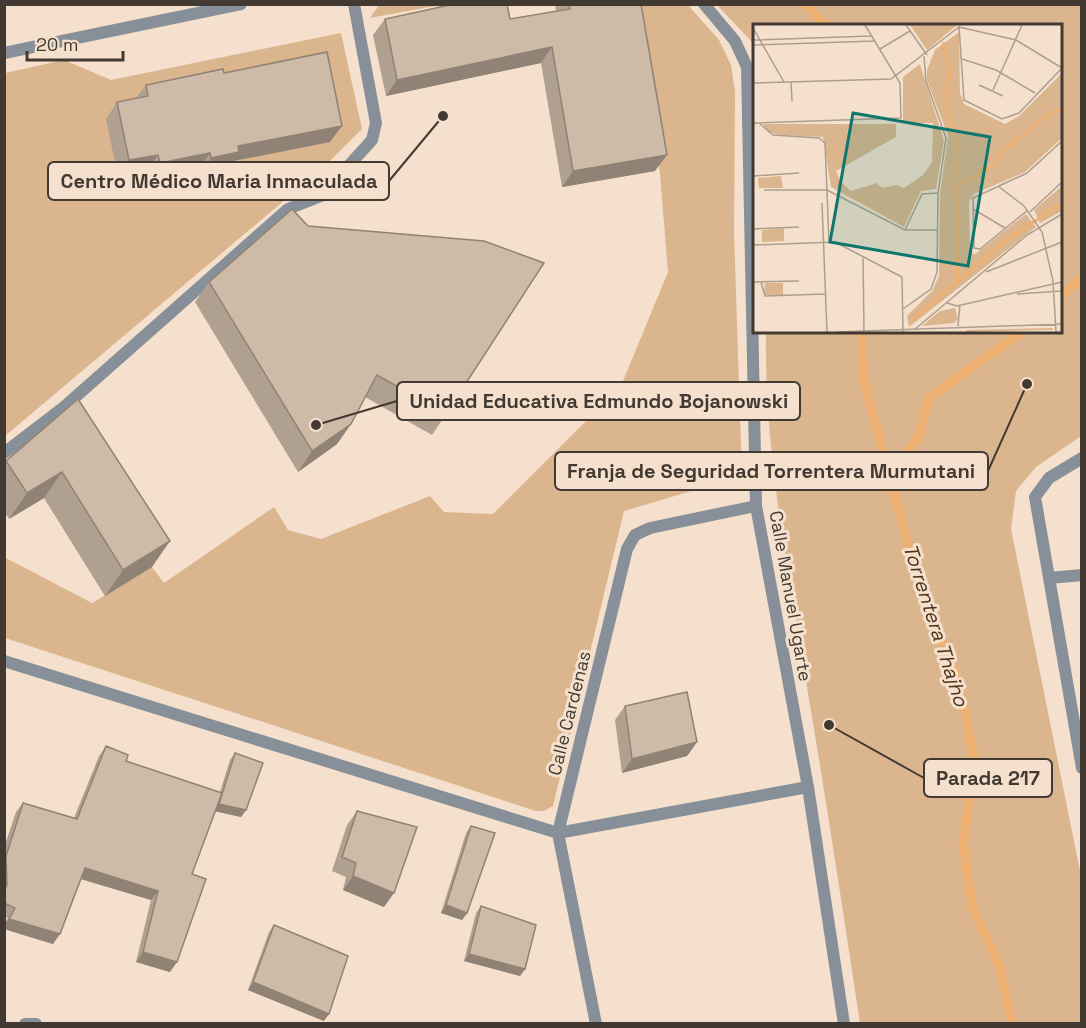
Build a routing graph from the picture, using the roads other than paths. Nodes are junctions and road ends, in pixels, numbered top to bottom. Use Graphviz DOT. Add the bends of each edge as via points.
graph roads {
  1 [pos="241,4"];
  2 [pos="354,4"];
  3 [pos="704,4"];
  4 [pos="4,53"];
  5 [pos="4,453"];
  6 [pos="1082,458"];
  7 [pos="756,506"];
  8 [pos="1082,575"];
  9 [pos="1049,578"];
  10 [pos="4,662"];
  11 [pos="1082,768"];
  12 [pos="808,787"];
  13 [pos="558,833"];
  14 [pos="25,1023"];
  15 [pos="36,1023"];
  16 [pos="596,1023"];
  17 [pos="844,1023"];
  1 -- 4 [label="street"];
  2 -- 5 [label="street" via="376,123 372,140 321,196 288,209 64,407"];
  3 -- 7 [label="street, Calle Manuel Ugarte" via="735,41 747,67"];
  6 -- 9 [label="street" via="1049,478 1035,497"];
  7 -- 12 [label="street, Calle Manuel Ugarte"];
  7 -- 13 [label="street, Calle Cardenas" via="650,528 635,535 627,549"];
  8 -- 9 [label="street"];
  9 -- 11 [label="street"];
  10 -- 13 [label="street"];
  12 -- 13 [label="street"];
  12 -- 17 [label="street, Calle Manuel Ugarte"];
  13 -- 16 [label="street, Calle Cardenas"];
  14 -- 15 [label="street"];
}
